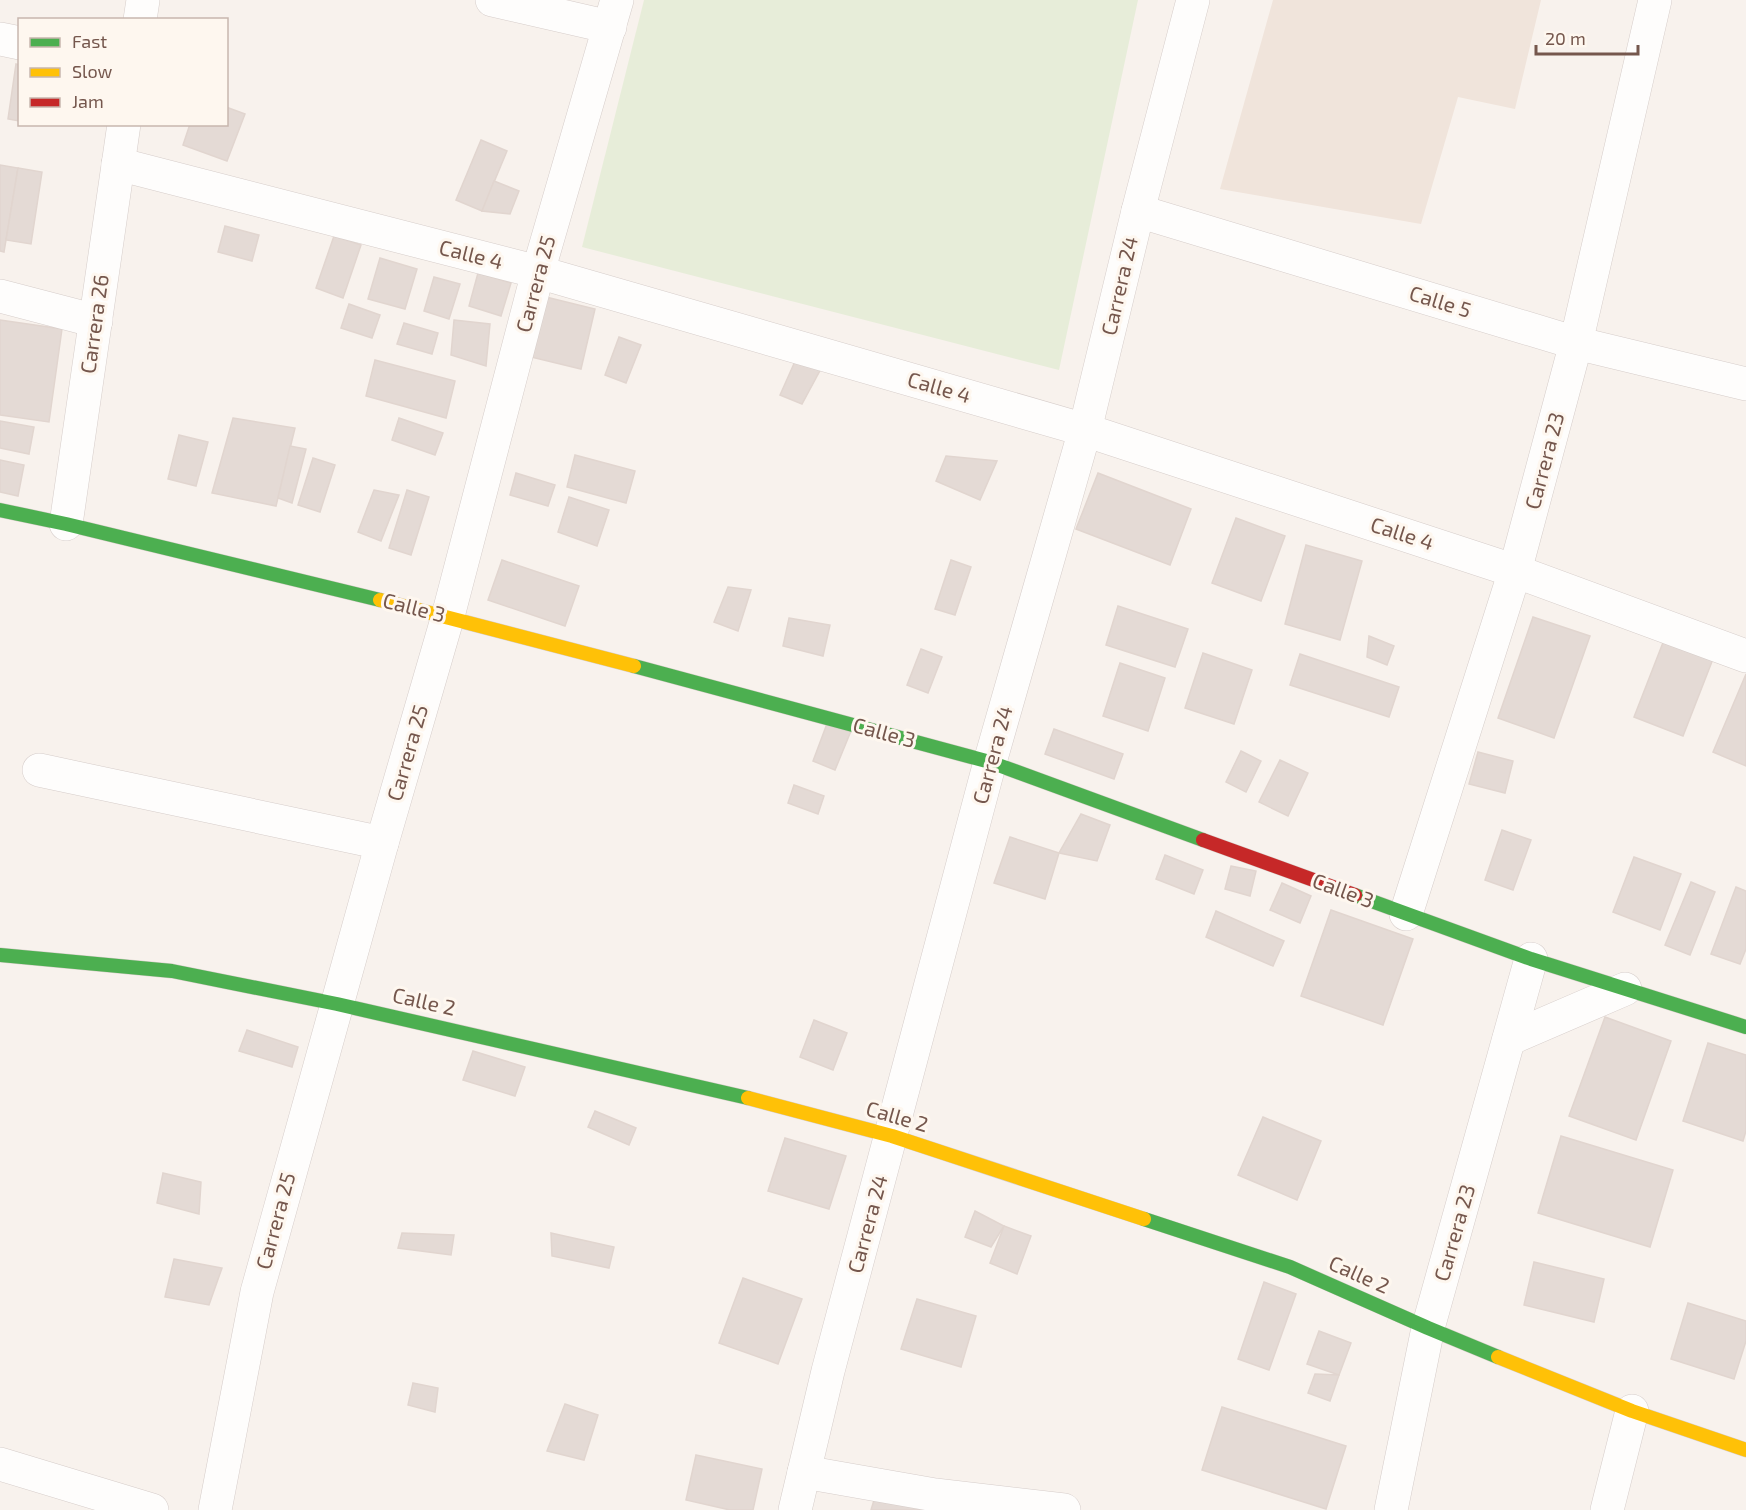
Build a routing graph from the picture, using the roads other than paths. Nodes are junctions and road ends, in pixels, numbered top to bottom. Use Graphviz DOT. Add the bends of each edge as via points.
graph roads {
  1 [pos="143,0"];
  2 [pos="492,0"];
  3 [pos="1193,0"];
  4 [pos="1656,0"];
  5 [pos="614,14"];
  6 [pos="140,18"];
  7 [pos="0,39"];
  8 [pos="18,43"];
  9 [pos="124,126"];
  10 [pos="118,164"];
  11 [pos="1137,211"];
  12 [pos="538,272"];
  13 [pos="0,296"];
  14 [pos="96,321"];
  15 [pos="1576,343"];
  16 [pos="1746,384"];
  17 [pos="1085,430"];
  18 [pos="0,510"];
  19 [pos="66,524"];
  20 [pos="1515,571"];
  21 [pos="448,616"];
  22 [pos="1746,656"];
  23 [pos="990,762"];
  24 [pos="39,770"];
  25 [pos="382,843"];
  26 [pos="1406,914"];
  27 [pos="0,955"];
  28 [pos="1531,959"];
  29 [pos="1625,989"];
  30 [pos="336,1004"];
  31 [pos="1746,1027"];
  32 [pos="1509,1038"];
  33 [pos="892,1136"];
  34 [pos="1428,1328"];
  35 [pos="1632,1411"];
  36 [pos="1746,1450"];
  37 [pos="0,1464"];
  38 [pos="804,1472"];
  39 [pos="152,1510"];
  40 [pos="215,1510"];
  41 [pos="795,1510"];
  42 [pos="1064,1510"];
  43 [pos="1391,1510"];
  44 [pos="1607,1510"];
  1 -- 6 [label="street"];
  2 -- 5 [label="street"];
  3 -- 11 [label="street, Carrera 24"];
  4 -- 15 [label="street, Carrera 23"];
  5 -- 12 [label="street, Carrera 25"];
  7 -- 8 [label="street"];
  9 -- 10 [label="street, Carrera 26"];
  10 -- 12 [label="street, Calle 4"];
  10 -- 14 [label="street, Carrera 26"];
  11 -- 15 [label="street, Calle 5"];
  11 -- 17 [label="street, Carrera 24"];
  12 -- 17 [label="street, Calle 4"];
  12 -- 21 [label="street, Carrera 25"];
  13 -- 14 [label="street"];
  14 -- 19 [label="street, Carrera 26"];
  15 -- 16 [label="street, Calle 5"];
  15 -- 20 [label="street, Carrera 23"];
  17 -- 20 [label="street, Calle 4"];
  17 -- 23 [label="street, Carrera 24"];
  18 -- 19 [label="street, Calle 3"];
  19 -- 21 [label="street, Calle 3"];
  20 -- 22 [label="street, Calle 4"];
  20 -- 26 [label="street, Carrera 23"];
  21 -- 23 [label="street, Calle 3"];
  21 -- 25 [label="street, Carrera 25"];
  23 -- 26 [label="street, Calle 3"];
  23 -- 33 [label="street, Carrera 24"];
  24 -- 25 [label="street"];
  25 -- 30 [label="street, Carrera 25"];
  26 -- 28 [label="street, Calle 3"];
  27 -- 30 [label="street, Calle 2" via="172,971"];
  28 -- 29 [label="street, Calle 3"];
  28 -- 32 [label="street, Carrera 23"];
  29 -- 31 [label="street, Calle 3"];
  29 -- 32 [label="street"];
  30 -- 33 [label="street, Calle 2" via="723,1092"];
  30 -- 40 [label="street, Carrera 25" via="256,1292"];
  32 -- 34 [label="street, Carrera 23"];
  33 -- 34 [label="street, Calle 2" via="1290,1267"];
  33 -- 38 [label="street, Carrera 24"];
  34 -- 35 [label="street, Calle 2"];
  34 -- 43 [label="street, Carrera 23"];
  35 -- 36 [label="street, Calle 2"];
  35 -- 44 [label="street"];
  37 -- 39 [label="street"];
  38 -- 41 [label="street, Carrera 24"];
  38 -- 42 [label="street" via="935,1495"];
}
